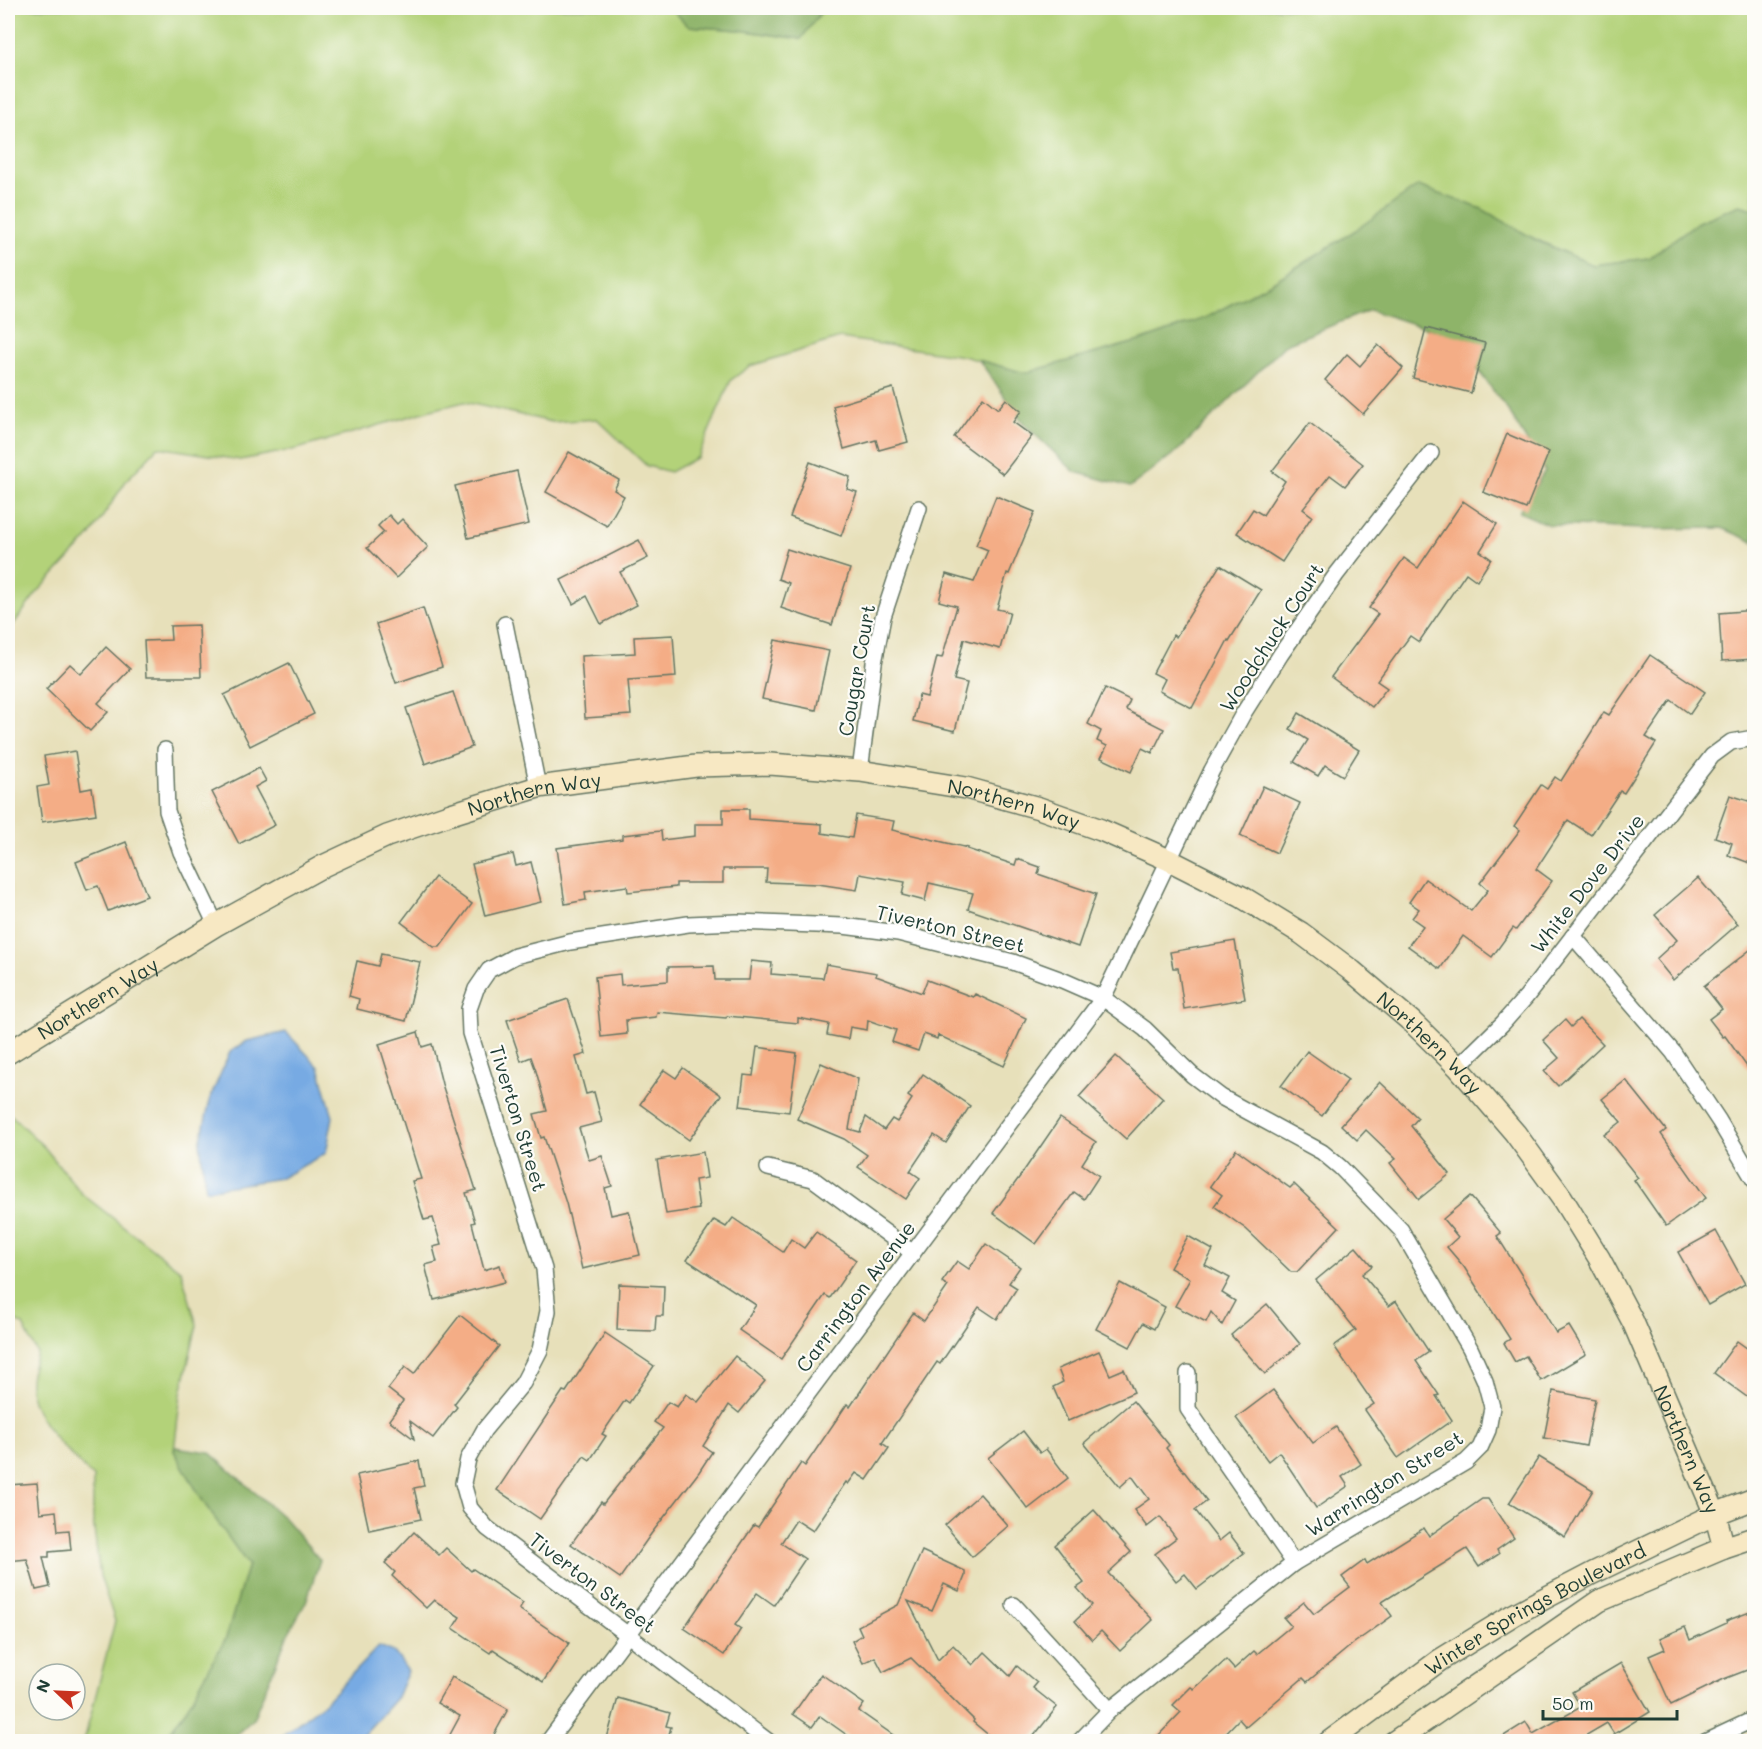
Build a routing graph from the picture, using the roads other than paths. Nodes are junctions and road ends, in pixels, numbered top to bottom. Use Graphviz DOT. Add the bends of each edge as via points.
graph roads {
  1 [pos="1431,453"];
  2 [pos="919,508"];
  3 [pos="505,624"];
  4 [pos="1755,738"];
  5 [pos="165,750"];
  6 [pos="860,771"];
  7 [pos="538,787"];
  8 [pos="1169,860"];
  9 [pos="216,926"];
  10 [pos="1573,936"];
  11 [pos="1103,998"];
  12 [pos="8,1053"];
  13 [pos="1458,1066"];
  14 [pos="768,1168"];
  15 [pos="1755,1180"];
  16 [pos="913,1252"];
  17 [pos="1188,1373"];
  18 [pos="1755,1499"];
  19 [pos="1714,1514"];
  20 [pos="1755,1538"];
  21 [pos="1724,1548"];
  22 [pos="1294,1563"];
  23 [pos="1014,1605"];
  24 [pos="628,1635"];
  25 [pos="1110,1710"];
  26 [pos="1755,1719"];
  27 [pos="548,1742"];
  28 [pos="769,1742"];
  29 [pos="1079,1742"];
  30 [pos="1329,1742"];
  31 [pos="1394,1742"];
  32 [pos="1705,1742"];
  1 -- 8 [label="street, Woodchuck Court" via="1336,575 1281,654 1212,770"];
  2 -- 6 [label="street, Cougar Court" via="883,618"];
  3 -- 7 [label="street"];
  4 -- 10 [label="street, White Dove Drive" via="1731,742 1712,756"];
  5 -- 9 [label="street" via="167,811 181,852"];
  6 -- 7 [label="street, Northern Way" via="771,764 696,766"];
  6 -- 8 [label="street, Northern Way" via="966,788 1039,808"];
  7 -- 9 [label="street, Northern Way" via="387,836 323,866"];
  8 -- 11 [label="street, Carrington Avenue"];
  8 -- 13 [label="street, Northern Way" via="1301,933 1353,971"];
  9 -- 12 [label="street, Northern Way"];
  10 -- 13 [label="street, White Dove Drive" via="1503,1023"];
  10 -- 15 [label="street" via="1673,1052"];
  11 -- 16 [label="street, Carrington Avenue"];
  11 -- 22 [label="street, Warrington Street" via="1221,1096 1322,1152 1341,1167 1401,1230 1485,1381 1491,1407 1488,1430 1480,1448 1466,1462"];
  11 -- 24 [label="street, Tiverton Street" via="1013,962 898,933 843,926 688,924 570,942 515,956 489,970 469,1009 470,1033 544,1269 548,1311 540,1350 523,1383 484,1430 468,1459 463,1483 470,1508 487,1528"];
  13 -- 19 [label="street, Northern Way" via="1515,1133 1599,1258 1633,1322"];
  14 -- 16 [label="street" via="813,1179"];
  16 -- 24 [label="street, Carrington Avenue"];
  17 -- 22 [label="street" via="1188,1408"];
  18 -- 19 [label="street, Winter Springs Boulevard"];
  19 -- 21 [label="street, Northern Way"];
  19 -- 30 [label="street, Winter Springs Boulevard" via="1513,1615 1440,1660"];
  20 -- 21 [label="street, Winter Springs Boulevard"];
  21 -- 31 [label="street, Winter Springs Boulevard" via="1599,1601"];
  22 -- 25 [label="street, Warrington Street"];
  23 -- 25 [label="street"];
  24 -- 27 [label="street, Carrington Avenue"];
  24 -- 28 [label="street, Tiverton Street"];
  25 -- 29 [label="street, Warrington Street"];
  26 -- 32 [label="street"];
}
